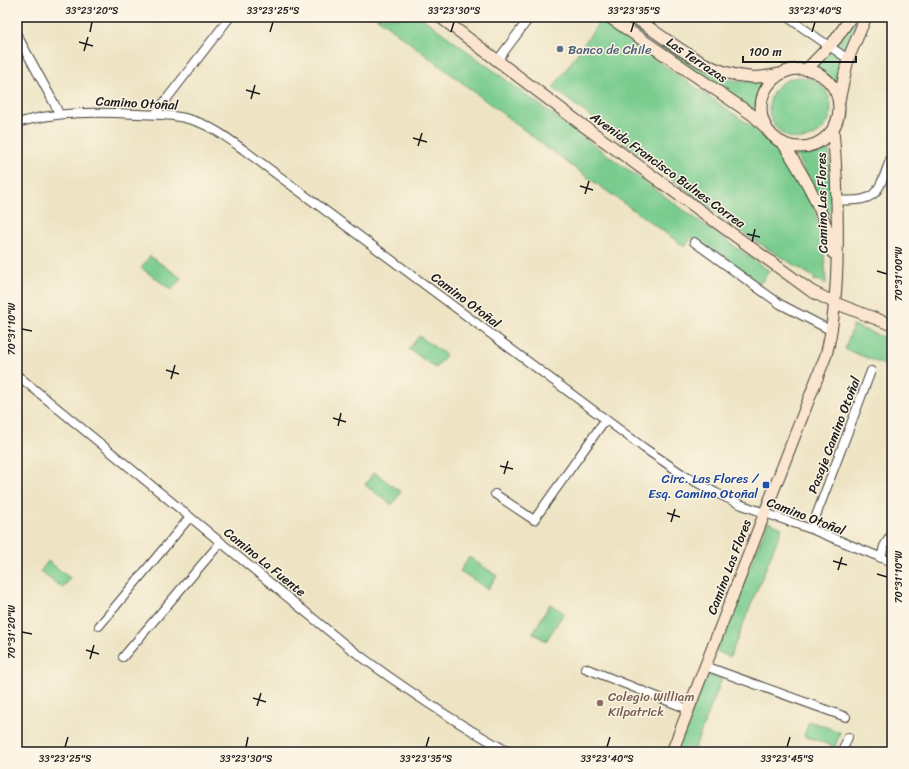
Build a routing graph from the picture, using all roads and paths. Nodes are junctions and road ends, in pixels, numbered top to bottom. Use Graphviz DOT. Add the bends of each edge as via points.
graph roads {
  1 [pos="230,17"];
  2 [pos="440,17"];
  3 [pos="530,17"];
  4 [pos="609,17"];
  5 [pos="634,17"];
  6 [pos="787,17"];
  7 [pos="851,17"];
  8 [pos="866,17"];
  9 [pos="17,35"];
  10 [pos="661,35"];
  11 [pos="830,46"];
  12 [pos="653,47"];
  13 [pos="848,59"];
  14 [pos="497,61"];
  15 [pos="807,69"];
  16 [pos="779,74"];
  17 [pos="838,106"];
  18 [pos="59,114"];
  19 [pos="156,114"];
  20 [pos="17,123"];
  21 [pos="768,129"];
  22 [pos="833,129"];
  23 [pos="783,143"];
  24 [pos="892,155"];
  25 [pos="837,200"];
  26 [pos="694,242"];
  27 [pos="836,276"];
  28 [pos="835,303"];
  29 [pos="892,325"];
  30 [pos="832,331"];
  31 [pos="871,371"];
  32 [pos="17,375"];
  33 [pos="605,420"];
  34 [pos="495,494"];
  35 [pos="765,512"];
  36 [pos="190,517"];
  37 [pos="811,529"];
  38 [pos="892,532"];
  39 [pos="221,542"];
  40 [pos="881,558"];
  41 [pos="892,562"];
  42 [pos="99,626"];
  43 [pos="123,657"];
  44 [pos="705,666"];
  45 [pos="585,668"];
  46 [pos="688,709"];
  47 [pos="846,717"];
  48 [pos="848,737"];
  49 [pos="509,752"];
  50 [pos="672,752"];
  51 [pos="842,752"];
  1 -- 19 [label="street"];
  2 -- 14 [label="street, Avenida Francisco Bulnes Correa"];
  3 -- 14 [label="street"];
  4 -- 12 [label="street, Las Terrazas"];
  5 -- 10 [label="street, Las Terrazas"];
  6 -- 11 [label="street"];
  7 -- 11 [label="street"];
  8 -- 13 [label="street"];
  9 -- 18 [label="street"];
  10 -- 12 [label="street"];
  10 -- 16 [label="street, Las Terrazas" via="705,65 718,70 751,77"];
  11 -- 13 [label="street"];
  11 -- 15 [label="street"];
  12 -- 21 [label="street, Las Terrazas" via="754,116"];
  13 -- 17 [label="street"];
  14 -- 28 [label="street, Avenida Francisco Bulnes Correa" via="787,274 811,291"];
  15 -- 16 [label="street" via="790,69"];
  15 -- 17 [label="street" via="827,79 836,91"];
  16 -- 21 [label="street" via="769,84 762,100 762,118"];
  17 -- 22 [label="street"];
  18 -- 19 [label="street, Camino Otoñal"];
  18 -- 20 [label="street, Camino Otoñal"];
  19 -- 33 [label="street, Camino Otoñal" via="195,121 224,136"];
  21 -- 23 [label="street"];
  22 -- 23 [label="street" via="822,141 808,147 793,147"];
  22 -- 25 [label="street, Camino Las Flores"];
  23 -- 27 [label="street, Camino Las Flores" via="804,175 820,210 832,246"];
  24 -- 25 [label="street" via="880,187 874,195 862,200"];
  25 -- 27 [label="street, Camino Las Flores"];
  26 -- 30 [label="street" via="780,304"];
  27 -- 28 [label="street, Camino Las Flores"];
  28 -- 29 [label="street, Avenida Francisco Bulnes Correa"];
  28 -- 30 [label="street, Camino Las Flores"];
  30 -- 35 [label="street, Camino Las Flores" via="826,355"];
  31 -- 37 [label="street, Pasaje Camino Otoñal"];
  32 -- 36 [label="street, Camino La Fuente"];
  33 -- 34 [label="street" via="534,520"];
  33 -- 35 [label="street, Camino Otoñal" via="695,482 742,505"];
  35 -- 37 [label="street, Camino Otoñal"];
  35 -- 44 [label="street, Camino Las Flores"];
  36 -- 39 [label="street, Camino La Fuente"];
  36 -- 42 [label="street"];
  37 -- 40 [label="street, Camino Otoñal"];
  38 -- 40 [label="street"];
  39 -- 43 [label="street"];
  39 -- 49 [label="street, Camino La Fuente" via="378,669 445,715"];
  40 -- 41 [label="street, Camino Otoñal"];
  44 -- 46 [label="street, Camino Las Flores"];
  44 -- 47 [label="street"];
  45 -- 46 [label="street"];
  46 -- 50 [label="street, Camino Las Flores"];
  48 -- 51 [label="street"];
}
